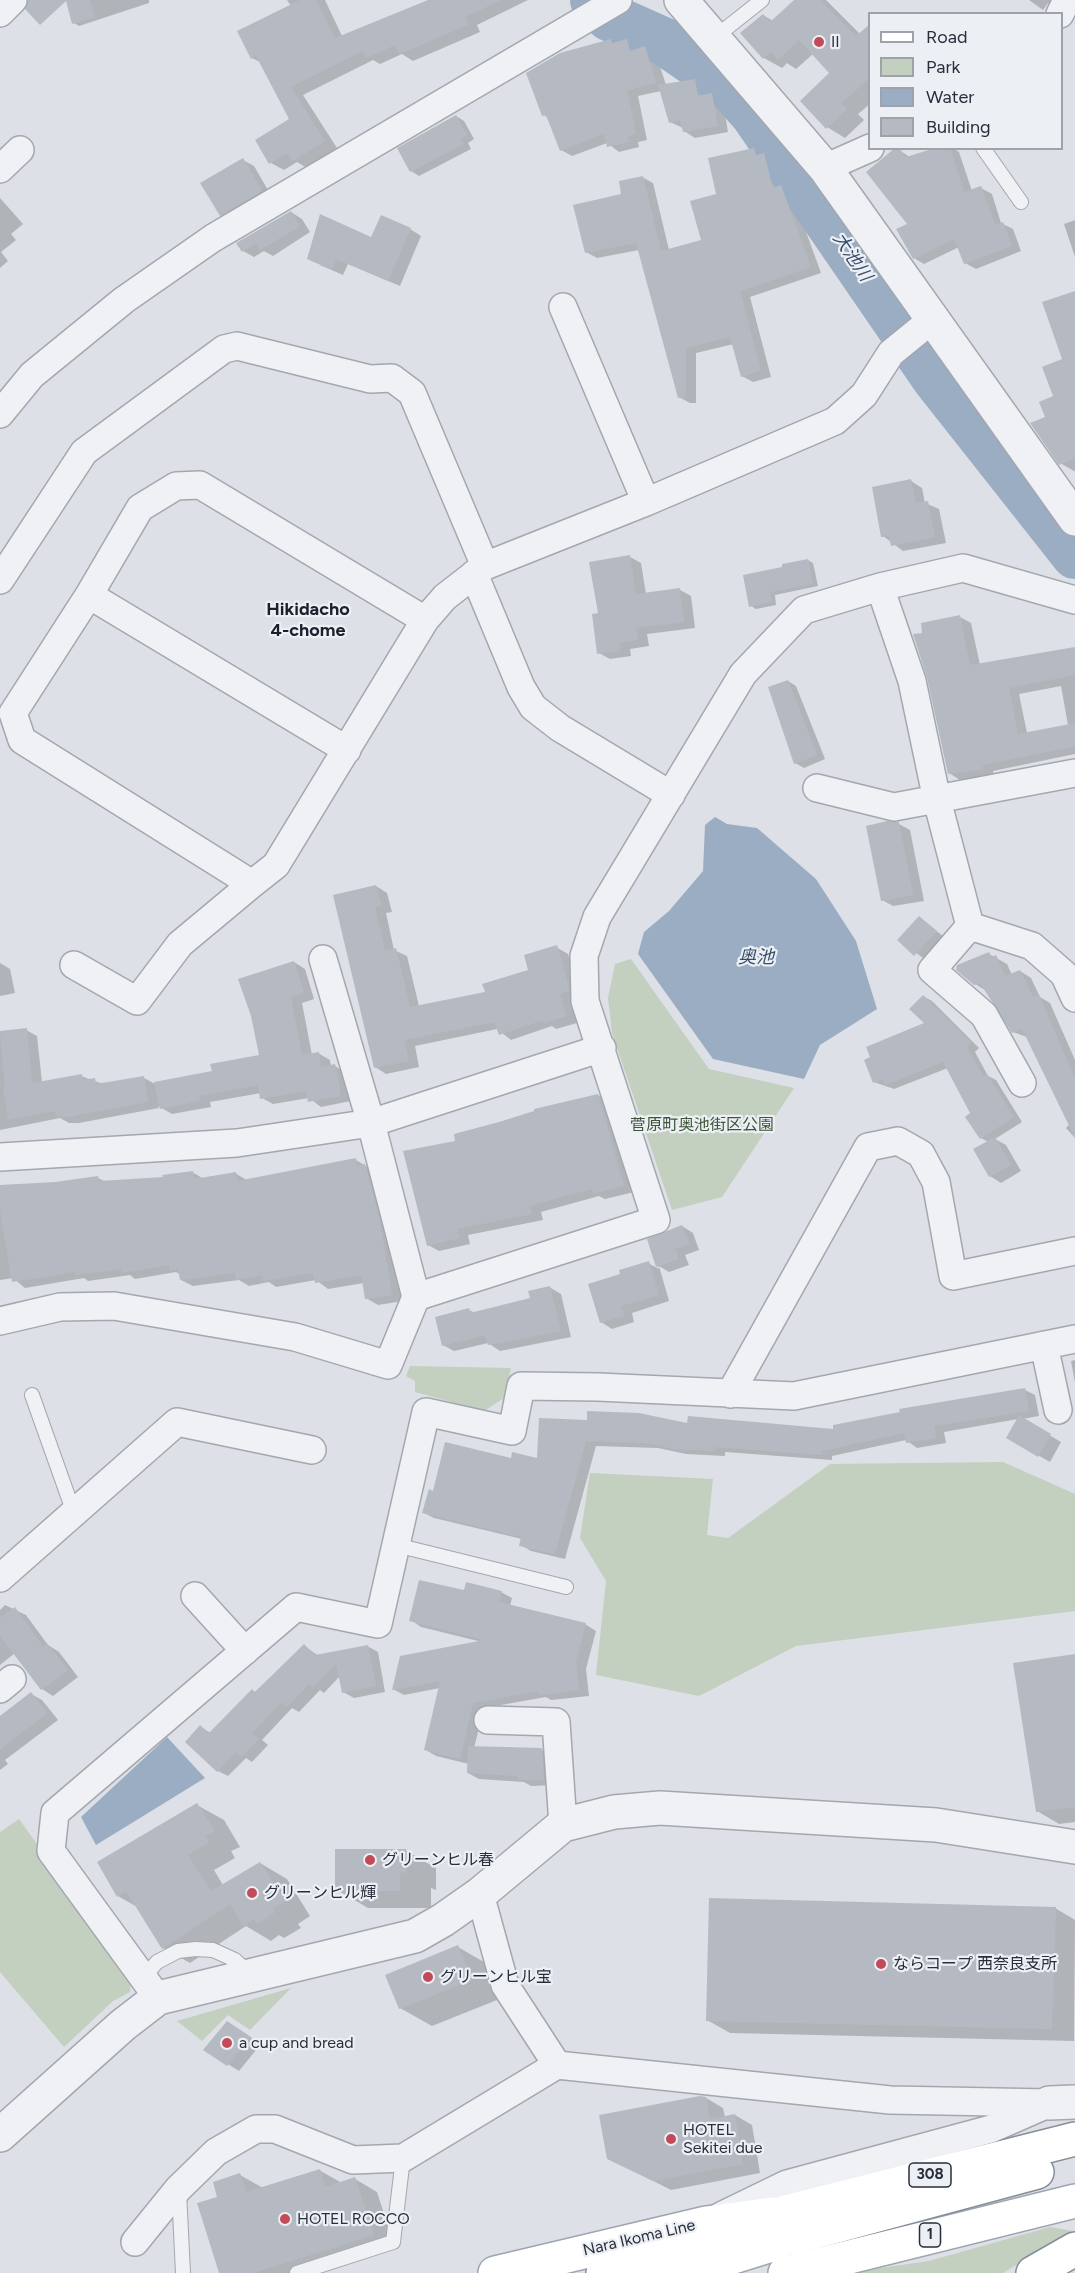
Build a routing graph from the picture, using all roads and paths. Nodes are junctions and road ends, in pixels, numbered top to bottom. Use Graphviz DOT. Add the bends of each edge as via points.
graph roads {
  1 [pos="13,0"];
  2 [pos="681,0"];
  3 [pos="762,0"];
  4 [pos="608,6"];
  5 [pos="0,13"];
  6 [pos="714,38"];
  7 [pos="868,149"];
  8 [pos="20,150"];
  9 [pos="984,150"];
  10 [pos="825,168"];
  11 [pos="0,169"];
  12 [pos="1021,202"];
  13 [pos="563,308"];
  14 [pos="926,324"];
  15 [pos="0,414"];
  16 [pos="646,502"];
  17 [pos="1075,519"];
  18 [pos="480,570"];
  19 [pos="0,580"];
  20 [pos="880,587"];
  21 [pos="89,595"];
  22 [pos="1075,600"];
  23 [pos="425,620"];
  24 [pos="347,750"];
  25 [pos="1075,773"];
  26 [pos="817,788"];
  27 [pos="671,795"];
  28 [pos="937,800"];
  29 [pos="252,885"];
  30 [pos="970,926"];
  31 [pos="323,959"];
  32 [pos="74,965"];
  33 [pos="1075,998"];
  34 [pos="602,1048"];
  35 [pos="1022,1083"];
  36 [pos="371,1123"];
  37 [pos="0,1157"];
  38 [pos="1075,1251"];
  39 [pos="416,1297"];
  40 [pos="0,1321"];
  41 [pos="1075,1339"];
  42 [pos="1044,1345"];
  43 [pos="730,1394"];
  44 [pos="32,1395"];
  45 [pos="1058,1410"];
  46 [pos="312,1450"];
  47 [pos="74,1513"];
  48 [pos="396,1545"];
  49 [pos="0,1578"];
  50 [pos="566,1587"];
  51 [pos="195,1596"];
  52 [pos="245,1651"];
  53 [pos="488,1720"];
  54 [pos="563,1825"];
  55 [pos="1075,1847"];
  56 [pos="480,1894"];
  57 [pos="151,1988"];
  58 [pos="557,2065"];
  59 [pos="1062,2103"];
  60 [pos="0,2135"];
  61 [pos="1075,2139"];
  62 [pos="403,2158"];
  63 [pos="1075,2163"];
  64 [pos="178,2189"];
  65 [pos="1075,2201"];
  66 [pos="789,2225"];
  67 [pos="710,2234"];
  68 [pos="135,2242"];
  69 [pos="1075,2250"];
  70 [pos="183,2273"];
  71 [pos="297,2273"];
  72 [pos="495,2273"];
  73 [pos="603,2273"];
  74 [pos="682,2273"];
  75 [pos="785,2273"];
  76 [pos="1033,2273"];
  1 -- 5 [label="street"];
  2 -- 6 [label="street"];
  3 -- 6 [label="lane"];
  4 -- 15 [label="street" via="213,238 124,300 32,375"];
  6 -- 10 [label="street"];
  7 -- 10 [label="street"];
  8 -- 11 [label="street"];
  9 -- 12 [label="lane"];
  10 -- 14 [label="street"];
  13 -- 16 [label="street"];
  14 -- 16 [label="street" via="891,353 864,395 835,421"];
  14 -- 17 [label="street"];
  16 -- 18 [label="street"];
  18 -- 19 [label="street" via="412,393 392,378 370,379 237,346 224,349 84,452"];
  18 -- 23 [label="street" via="445,597"];
  18 -- 27 [label="street" via="521,687 533,707 560,728"];
  20 -- 22 [label="street" via="963,568"];
  20 -- 27 [label="street" via="804,610 743,674"];
  20 -- 28 [label="street" via="912,681"];
  21 -- 23 [label="street" via="140,508 176,486 200,485"];
  21 -- 24 [label="street"];
  21 -- 29 [label="street" via="13,713 22,740"];
  23 -- 24 [label="street"];
  24 -- 29 [label="street" via="276,865"];
  25 -- 28 [label="street"];
  26 -- 28 [label="street" via="894,807"];
  27 -- 34 [label="street" via="597,917 584,956 585,1001"];
  28 -- 30 [label="street"];
  29 -- 32 [label="street" via="180,944 137,1001"];
  30 -- 33 [label="street" via="1032,946 1064,974"];
  30 -- 35 [label="street" via="932,970 984,1015"];
  31 -- 36 [label="street"];
  34 -- 36 [label="street"];
  34 -- 39 [label="street" via="656,1220"];
  36 -- 37 [label="street" via="237,1143"];
  36 -- 39 [label="street"];
  38 -- 43 [label="street" via="953,1276 936,1182 921,1154 898,1141 868,1147"];
  39 -- 40 [label="street" via="388,1365 295,1337 114,1306 60,1307"];
  41 -- 42 [label="street"];
  42 -- 43 [label="street" via="794,1396"];
  42 -- 45 [label="street"];
  43 -- 48 [label="street" via="521,1386 512,1431 426,1412"];
  44 -- 47 [label="lane"];
  46 -- 47 [label="street" via="177,1422"];
  47 -- 49 [label="street"];
  48 -- 50 [label="lane"];
  48 -- 52 [label="street" via="378,1624 296,1607"];
  51 -- 52 [label="street"];
  52 -- 57 [label="street" via="55,1813 51,1851"];
  53 -- 54 [label="street" via="556,1722"];
  54 -- 55 [label="street" via="614,1812 660,1808 936,1825"];
  54 -- 56 [label="street"];
  56 -- 57 [label="street" via="415,1936 250,1974"];
  56 -- 58 [label="street" via="505,1985"];
  57 -- 60 [label="street" via="123,2025"];
  58 -- 59 [label="street" via="890,2100"];
  58 -- 62 [label="street"];
  59 -- 67 [label="street" via="991,2129 787,2184"];
  61 -- 66 [label="main road, 308"];
  62 -- 64 [label="street" via="353,2160 275,2129 256,2129 216,2152"];
  62 -- 71 [label="lane" via="393,2242"];
  63 -- 66 [label="main road, 308"];
  64 -- 68 [label="street"];
  64 -- 70 [label="lane"];
  65 -- 75 [label="main road, 1"];
  66 -- 67 [label="main road"];
  66 -- 74 [label="main road"];
  67 -- 72 [label="main road, Nara Ikoma Line"];
  67 -- 73 [label="main road"];
  69 -- 76 [label="main road"];
}
